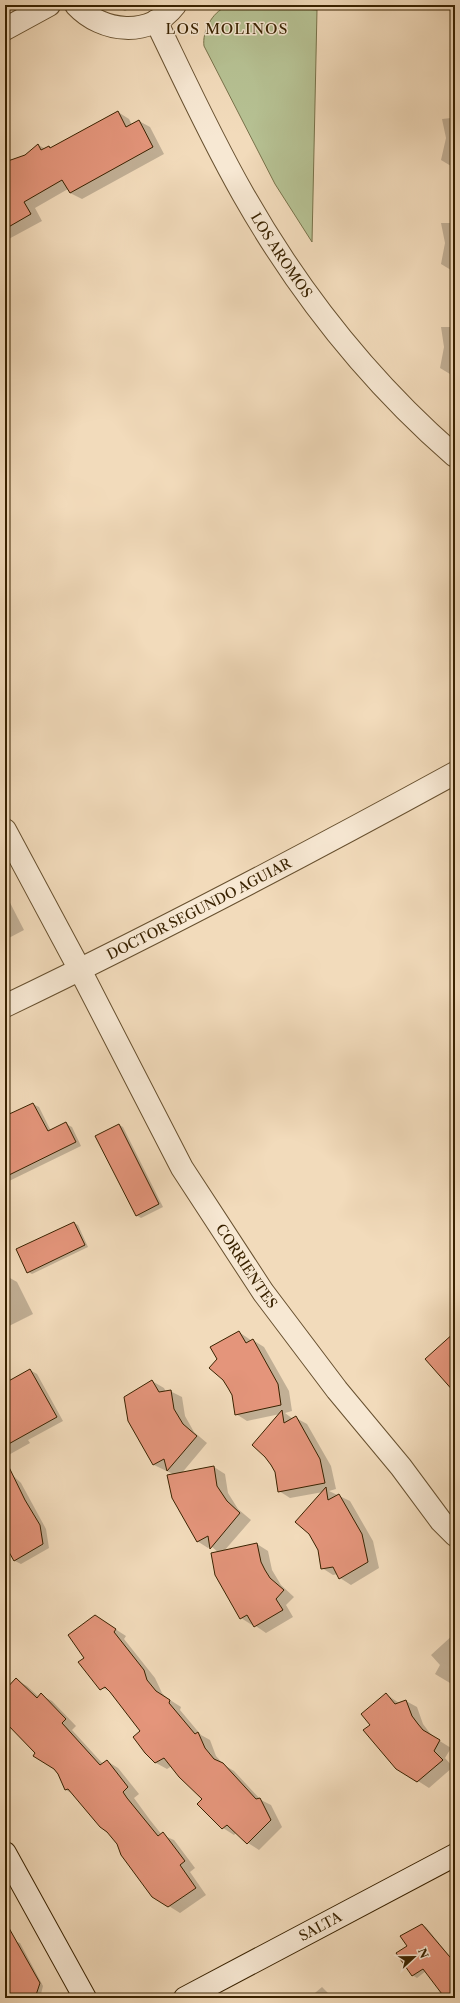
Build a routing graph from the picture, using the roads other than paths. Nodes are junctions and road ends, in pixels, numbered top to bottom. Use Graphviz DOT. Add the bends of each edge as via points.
graph roads {
  1 [pos="49,5"];
  2 [pos="76,5"];
  3 [pos="175,5"];
  4 [pos="156,21"];
  5 [pos="5,29"];
  6 [pos="455,456"];
  7 [pos="455,773"];
  8 [pos="5,830"];
  9 [pos="80,970"];
  10 [pos="5,1006"];
  11 [pos="455,1535"];
  12 [pos="5,1853"];
  13 [pos="455,1856"];
  14 [pos="86,1998"];
  15 [pos="185,1998"];
  1 -- 5 [label="street"];
  2 -- 4 [label="street" via="90,18 123,29 141,27"];
  3 -- 4 [label="street"];
  4 -- 6 [label="street, LOS AROMOS" via="226,164 283,258 323,313 373,374"];
  7 -- 9 [label="street, DOCTOR SEGUNDO AGUIAR" via="391,809"];
  8 -- 9 [label="street, CORRIENTES"];
  9 -- 10 [label="street, DOCTOR SEGUNDO AGUIAR"];
  9 -- 11 [label="street, CORRIENTES" via="182,1168 263,1292 337,1390 401,1467 441,1521"];
  12 -- 14 [label="street"];
  13 -- 15 [label="street, SALTA"];
}
